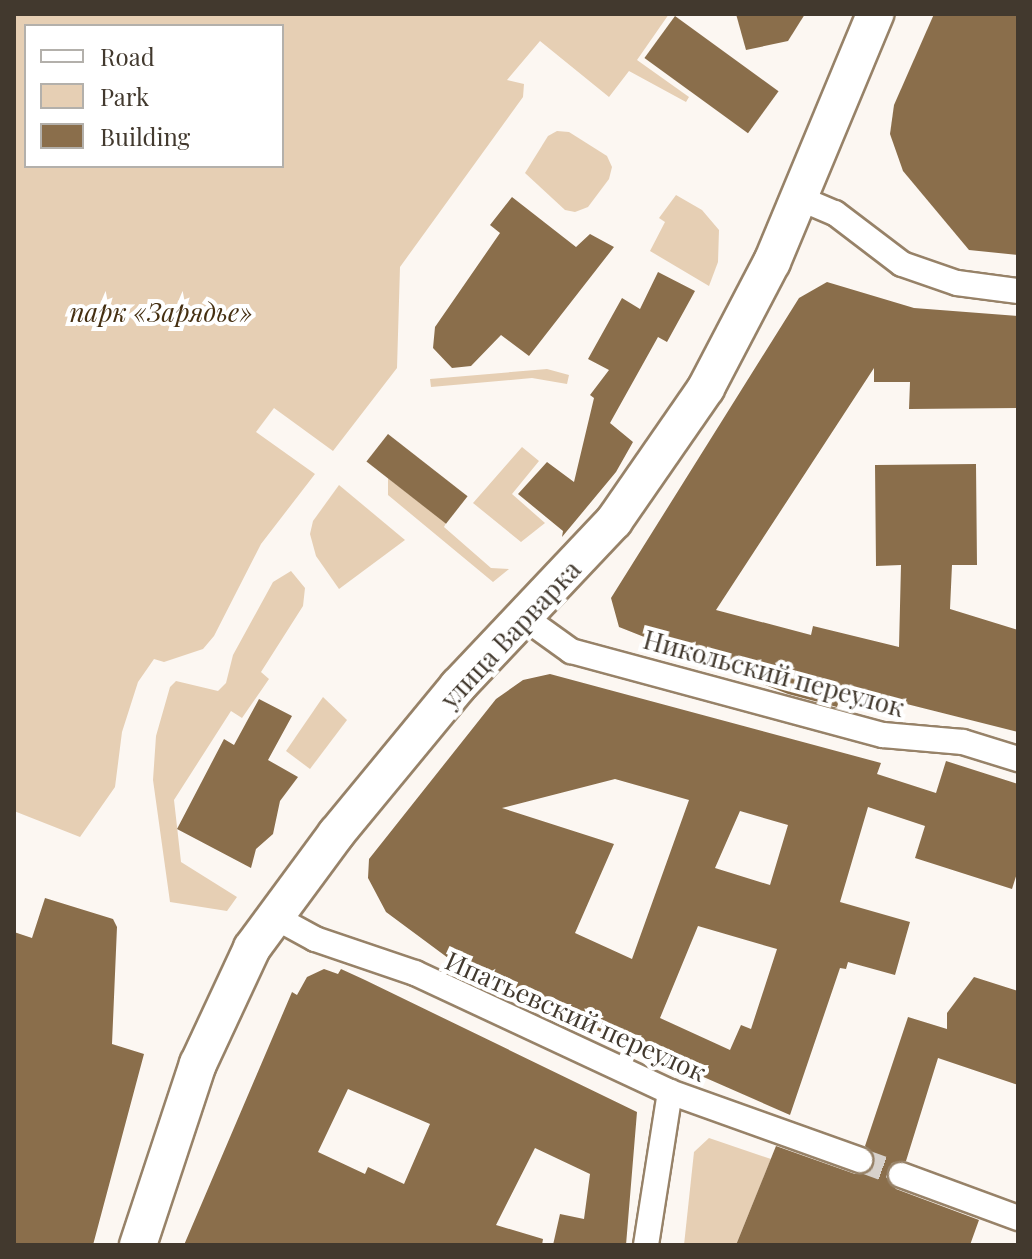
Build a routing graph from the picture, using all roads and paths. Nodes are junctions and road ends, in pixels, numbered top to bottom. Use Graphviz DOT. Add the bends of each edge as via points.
graph roads {
  1 [pos="875,14"];
  2 [pos="799,198"];
  3 [pos="1018,291"];
  4 [pos="525,618"];
  5 [pos="1018,759"];
  6 [pos="273,916"];
  7 [pos="670,1092"];
  8 [pos="860,1160"];
  9 [pos="901,1175"];
  10 [pos="1018,1218"];
  11 [pos="138,1245"];
  12 [pos="646,1245"];
  1 -- 2 [label="street, улица Варварка"];
  2 -- 3 [label="street" via="835,213 902,264 957,283"];
  2 -- 4 [label="street, улица Варварка" via="706,388 614,521"];
  4 -- 5 [label="street, Никольский переулок" via="571,651 883,735 963,742"];
  4 -- 6 [label="street, улица Варварка" via="458,686"];
  6 -- 7 [label="street, Ипатьевский переулок" via="315,939 415,973"];
  6 -- 11 [label="street, улица Варварка" via="242,966 198,1064"];
  7 -- 8 [label="street, Ипатьевский переулок"];
  7 -- 12 [label="street"];
  9 -- 10 [label="street"];
}
